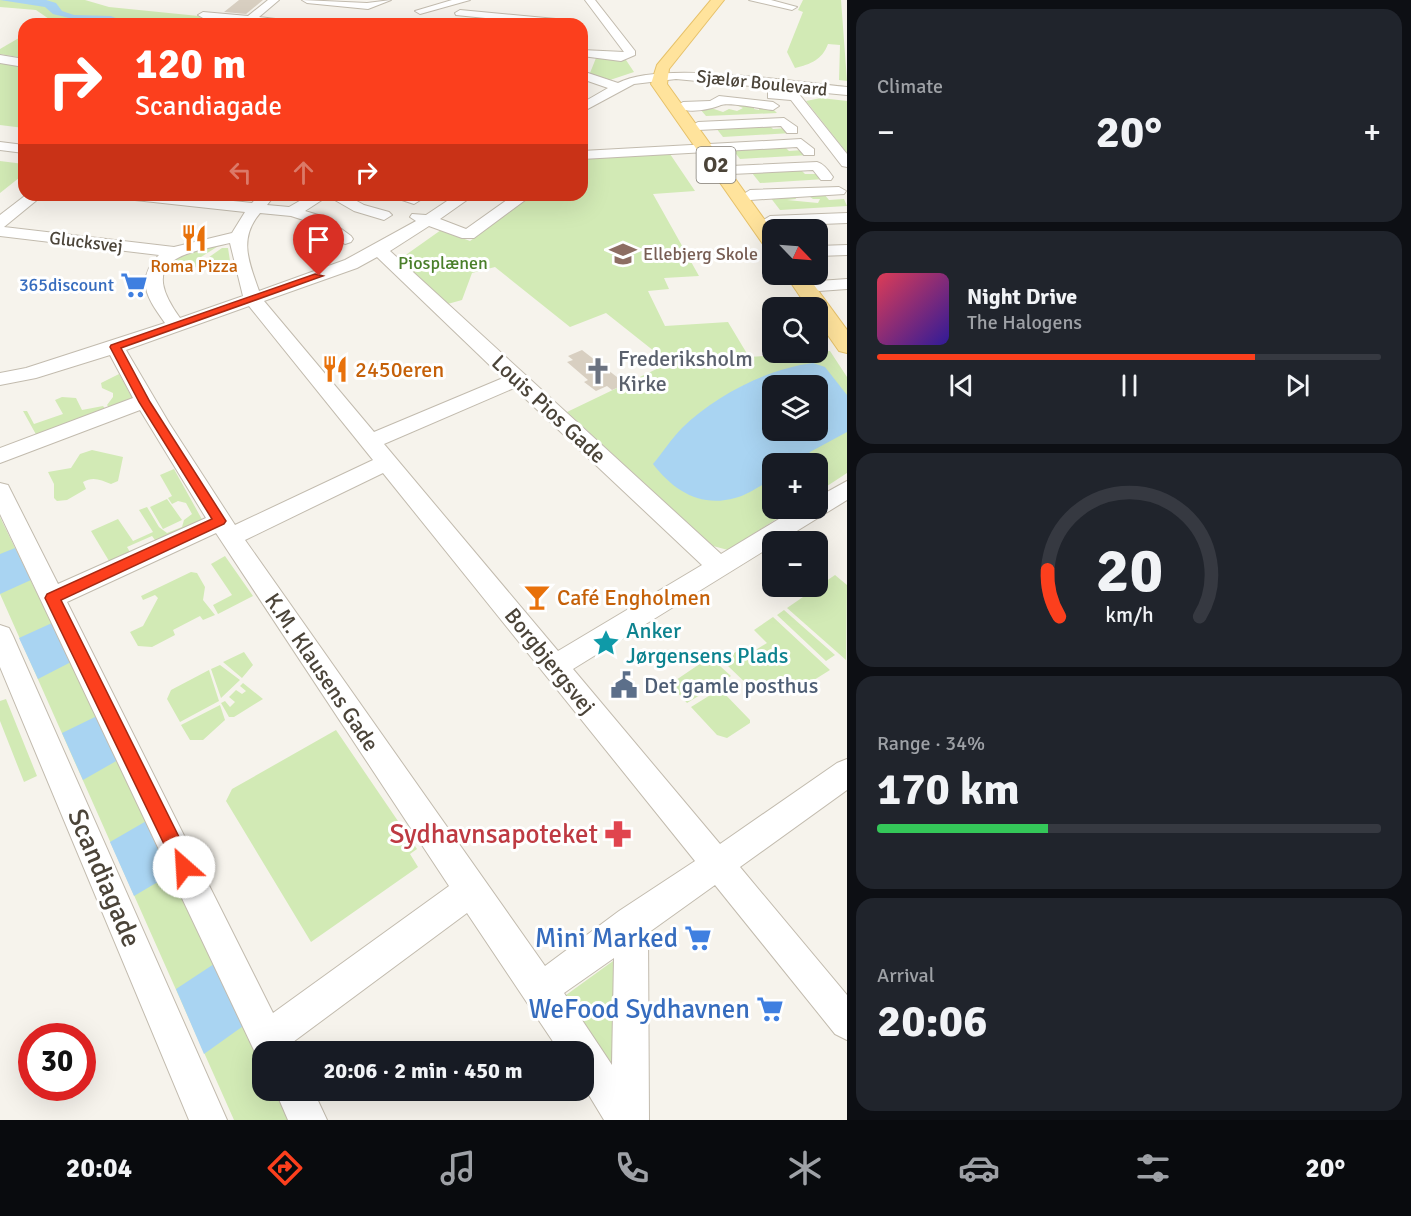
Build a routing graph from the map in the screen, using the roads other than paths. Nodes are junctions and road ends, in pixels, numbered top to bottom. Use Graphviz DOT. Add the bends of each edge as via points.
graph roads {
  1 [pos="274,0"];
  2 [pos="307,0"];
  3 [pos="386,0"];
  4 [pos="465,0"];
  5 [pos="590,0"];
  6 [pos="717,0"];
  7 [pos="726,0"];
  8 [pos="754,0"];
  9 [pos="410,2"];
  10 [pos="792,7"];
  11 [pos="460,13"];
  12 [pos="203,15"];
  13 [pos="231,18"];
  14 [pos="252,18"];
  15 [pos="513,18"];
  16 [pos="588,25"];
  17 [pos="612,27"];
  18 [pos="588,54"];
  19 [pos="0,59"];
  20 [pos="18,62"];
  21 [pos="668,76"];
  22 [pos="588,77"];
  23 [pos="744,86"];
  24 [pos="615,88"];
  25 [pos="728,91"];
  26 [pos="847,91"];
  27 [pos="588,104"];
  28 [pos="683,106"];
  29 [pos="773,106"];
  30 [pos="588,112"];
  31 [pos="698,126"];
  32 [pos="792,129"];
  33 [pos="0,146"];
  34 [pos="18,148"];
  35 [pos="709,148"];
  36 [pos="809,152"];
  37 [pos="588,155"];
  38 [pos="847,163"];
  39 [pos="731,170"];
  40 [pos="826,177"];
  41 [pos="839,191"];
  42 [pos="750,195"];
  43 [pos="28,201"];
  44 [pos="191,201"];
  45 [pos="262,201"];
  46 [pos="311,201"];
  47 [pos="346,201"];
  48 [pos="444,201"];
  49 [pos="455,201"];
  50 [pos="516,201"];
  51 [pos="256,208"];
  52 [pos="292,212"];
  53 [pos="384,215"];
  54 [pos="847,218"];
  55 [pos="423,219"];
  56 [pos="768,219"];
  57 [pos="828,220"];
  58 [pos="2,222"];
  59 [pos="762,228"];
  60 [pos="238,236"];
  61 [pos="345,239"];
  62 [pos="380,248"];
  63 [pos="847,250"];
  64 [pos="828,251"];
  65 [pos="173,252"];
  66 [pos="828,282"];
  67 [pos="847,284"];
  68 [pos="803,285"];
  69 [pos="818,285"];
  70 [pos="253,299"];
  71 [pos="847,324"];
  72 [pos="176,326"];
  73 [pos="847,346"];
  74 [pos="115,347"];
  75 [pos="0,379"];
  76 [pos="518,380"];
  77 [pos="145,402"];
  78 [pos="379,452"];
  79 [pos="0,456"];
  80 [pos="847,489"];
  81 [pos="0,491"];
  82 [pos="828,501"];
  83 [pos="799,519"];
  84 [pos="225,529"];
  85 [pos="720,568"];
  86 [pos="52,598"];
  87 [pos="0,636"];
  88 [pos="555,666"];
  89 [pos="847,773"];
  90 [pos="717,863"];
  91 [pos="470,891"];
  92 [pos="631,923"];
  93 [pos="541,989"];
  94 [pos="847,1022"];
  95 [pos="269,1041"];
  96 [pos="276,1041"];
  97 [pos="575,1041"];
  98 [pos="594,1069"];
  99 [pos="298,1101"];
  100 [pos="208,1120"];
  101 [pos="308,1120"];
  102 [pos="628,1120"];
  1 -- 14 [label="street"];
  2 -- 3 [label="street" via="368,6"];
  4 -- 9 [label="street" via="417,15"];
  5 -- 17 [label="street"];
  6 -- 21 [label="main road" via="664,66"];
  7 -- 21 [label="main road"];
  8 -- 10 [label="street"];
  11 -- 15 [label="street"];
  12 -- 13 [label="street"];
  16 -- 17 [label="street"];
  17 -- 18 [label="street" via="631,53 626,57"];
  19 -- 20 [label="street"];
  21 -- 23 [label="street, Sjælør Boulevard"];
  21 -- 24 [label="street, Sjælør Boulevard" via="631,81"];
  21 -- 28 [label="main road, O2"];
  21 -- 35 [label="main road, O2" via="659,84 664,94"];
  22 -- 24 [label="street"];
  23 -- 25 [label="street"];
  23 -- 26 [label="street, Sjælør Boulevard"];
  23 -- 38 [label="street" via="795,97"];
  24 -- 27 [label="street"];
  24 -- 30 [label="street"];
  28 -- 29 [label="street" via="714,105 718,100"];
  28 -- 31 [label="main road, O2"];
  31 -- 32 [label="street" via="784,122"];
  31 -- 35 [label="main road, O2"];
  33 -- 34 [label="street"];
  35 -- 36 [label="street" via="801,143"];
  35 -- 37 [label="street"];
  35 -- 39 [label="main road, O2"];
  35 -- 59 [label="main road, O2"];
  39 -- 40 [label="street" via="817,166"];
  39 -- 42 [label="main road, O2"];
  41 -- 42 [label="street"];
  42 -- 56 [label="main road, O2"];
  43 -- 58 [label="street"];
  44 -- 51 [label="street"];
  45 -- 51 [label="street"];
  46 -- 52 [label="street"];
  47 -- 53 [label="street"];
  48 -- 55 [label="street"];
  49 -- 55 [label="street"];
  50 -- 55 [label="street" via="468,235"];
  51 -- 52 [label="street"];
  51 -- 60 [label="street"];
  52 -- 61 [label="street" via="319,220"];
  54 -- 57 [label="street"];
  55 -- 62 [label="street" via="400,239"];
  58 -- 65 [label="street, Glucksvej"];
  60 -- 65 [label="street"];
  60 -- 70 [label="street"];
  62 -- 70 [label="street" via="351,264"];
  62 -- 76 [label="street, Louis Pios Gade" via="386,259"];
  63 -- 64 [label="street"];
  65 -- 72 [label="street" via="159,263 153,281 156,299"];
  66 -- 67 [label="street"];
  68 -- 73 [label="main road"];
  69 -- 71 [label="main road"];
  70 -- 72 [label="street"];
  70 -- 78 [label="street, Borgbjergsvej"];
  72 -- 74 [label="street"];
  74 -- 75 [label="street"];
  74 -- 77 [label="street, K.M. Klausens Gade"];
  76 -- 78 [label="street"];
  76 -- 85 [label="street, Louis Pios Gade"];
  77 -- 79 [label="street"];
  77 -- 84 [label="street, K.M. Klausens Gade"];
  78 -- 84 [label="street"];
  78 -- 88 [label="street, Borgbjergsvej"];
  80 -- 82 [label="street"];
  81 -- 86 [label="street"];
  83 -- 85 [label="street"];
  84 -- 86 [label="street"];
  84 -- 91 [label="street, K.M. Klausens Gade"];
  85 -- 88 [label="street"];
  86 -- 95 [label="street"];
  87 -- 100 [label="street, Scandiagade"];
  88 -- 90 [label="street, Borgbjergsvej"];
  89 -- 90 [label="street"];
  90 -- 92 [label="street"];
  90 -- 94 [label="street, Borgbjergsvej"];
  91 -- 93 [label="street, K.M. Klausens Gade"];
  91 -- 96 [label="street"];
  92 -- 93 [label="street"];
  92 -- 102 [label="street"];
  93 -- 97 [label="street, K.M. Klausens Gade"];
  98 -- 102 [label="street, K.M. Klausens Gade"];
  99 -- 101 [label="street"];
}
